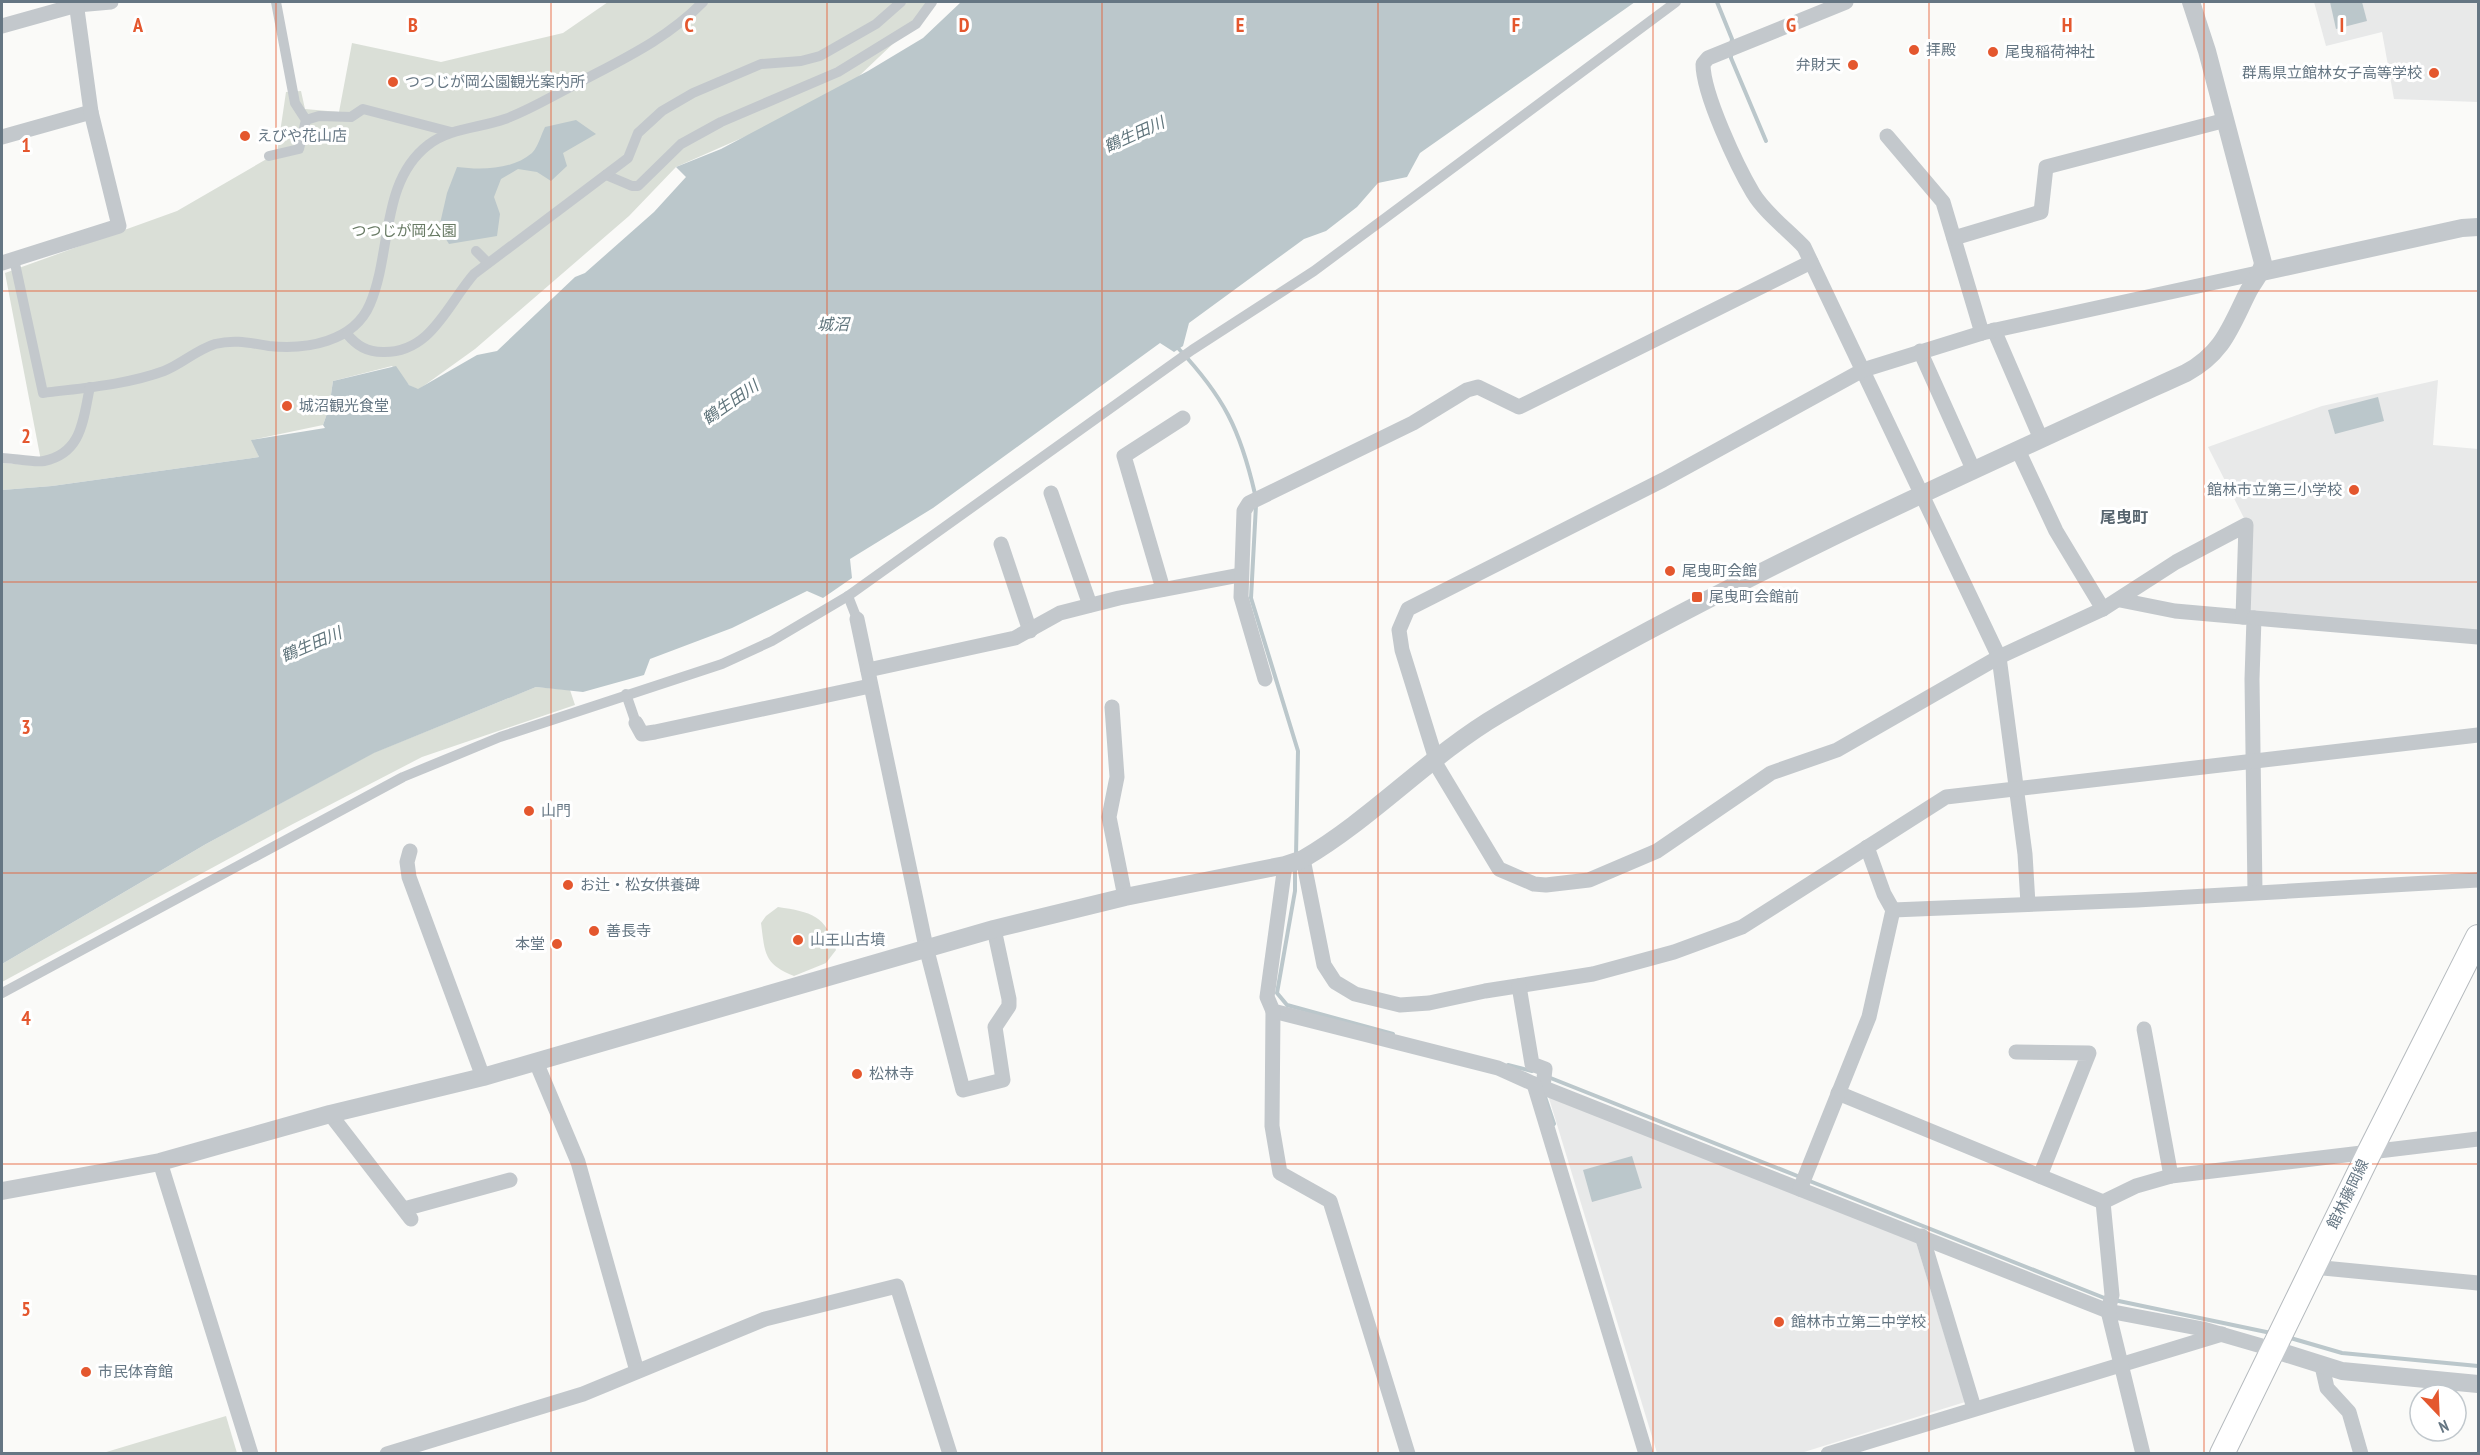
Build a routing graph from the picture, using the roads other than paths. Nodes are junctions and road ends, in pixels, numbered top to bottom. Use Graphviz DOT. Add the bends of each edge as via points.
graph roads {
  1 [pos="111,2"];
  2 [pos="276,2"];
  3 [pos="703,2"];
  4 [pos="901,2"];
  5 [pos="932,2"];
  6 [pos="1676,2"];
  7 [pos="1846,2"];
  8 [pos="2191,2"];
  9 [pos="77,3"];
  10 [pos="2,26"];
  11 [pos="91,112"];
  12 [pos="306,120"];
  13 [pos="2226,120"];
  14 [pos="451,132"];
  15 [pos="1887,136"];
  16 [pos="2,137"];
  17 [pos="269,156"];
  18 [pos="606,175"];
  19 [pos="2478,227"];
  20 [pos="1954,238"];
  21 [pos="476,251"];
  22 [pos="8,261"];
  23 [pos="1810,262"];
  24 [pos="488,263"];
  25 [pos="2262,272"];
  26 [pos="1988,331"];
  27 [pos="347,334"];
  28 [pos="1920,351"];
  29 [pos="1863,370"];
  30 [pos="90,387"];
  31 [pos="1183,418"];
  32 [pos="2041,439"];
  33 [pos="2018,450"];
  34 [pos="2,458"];
  35 [pos="1973,469"];
  36 [pos="1051,493"];
  37 [pos="1921,493"];
  38 [pos="1001,544"];
  39 [pos="1240,574"];
  40 [pos="1163,589"];
  41 [pos="848,596"];
  42 [pos="2120,600"];
  43 [pos="1090,605"];
  44 [pos="2103,609"];
  45 [pos="2249,617"];
  46 [pos="857,619"];
  47 [pos="1030,631"];
  48 [pos="2478,637"];
  49 [pos="1999,657"];
  50 [pos="868,670"];
  51 [pos="1265,680"];
  52 [pos="870,686"];
  53 [pos="626,694"];
  54 [pos="1112,707"];
  55 [pos="636,723"];
  56 [pos="2478,735"];
  57 [pos="1434,761"];
  58 [pos="2253,761"];
  59 [pos="2016,789"];
  60 [pos="1867,847"];
  61 [pos="410,851"];
  62 [pos="1304,859"];
  63 [pos="1285,865"];
  64 [pos="2478,879"];
  65 [pos="2255,892"];
  66 [pos="1125,897"];
  67 [pos="2028,904"];
  68 [pos="1893,910"];
  69 [pos="994,929"];
  70 [pos="2478,937"];
  71 [pos="927,947"];
  72 [pos="1519,986"];
  73 [pos="2,993"];
  74 [pos="1273,1011"];
  75 [pos="2144,1029"];
  76 [pos="2016,1052"];
  77 [pos="536,1062"];
  78 [pos="483,1077"];
  79 [pos="1538,1086"];
  80 [pos="1838,1093"];
  81 [pos="330,1113"];
  82 [pos="2478,1139"];
  83 [pos="2370,1150"];
  84 [pos="160,1162"];
  85 [pos="2040,1176"];
  86 [pos="2171,1176"];
  87 [pos="510,1180"];
  88 [pos="1800,1189"];
  89 [pos="2,1191"];
  90 [pos="2103,1202"];
  91 [pos="1922,1236"];
  92 [pos="2313,1267"];
  93 [pos="2478,1283"];
  94 [pos="2108,1311"];
  95 [pos="2222,1334"];
  96 [pos="2272,1349"];
  97 [pos="2121,1365"];
  98 [pos="2322,1366"];
  99 [pos="637,1371"];
  100 [pos="2478,1384"];
  101 [pos="1974,1408"];
  102 [pos="1878,1446"];
  103 [pos="251,1454"];
  104 [pos="387,1454"];
  105 [pos="950,1454"];
  106 [pos="1408,1454"];
  107 [pos="1646,1454"];
  108 [pos="1828,1454"];
  109 [pos="2143,1454"];
  110 [pos="2222,1454"];
  111 [pos="2361,1454"];
  1 -- 9 [label="street"];
  2 -- 12 [label="street" via="295,103"];
  3 -- 14 [label="street" via="636,55 506,118"];
  4 -- 18 [label="street" via="876,24 820,56 761,64 662,111 638,133 628,158"];
  5 -- 18 [label="street" via="916,24 838,72 721,122 681,144 638,186"];
  6 -- 41 [label="street" via="1323,265 1192,350"];
  7 -- 23 [label="street" via="1708,58 1703,64 1719,118 1754,195 1804,247"];
  8 -- 13 [label="street"];
  9 -- 10 [label="street"];
  9 -- 11 [label="street"];
  11 -- 16 [label="street"];
  11 -- 22 [label="street" via="118,226"];
  12 -- 14 [label="street" via="319,116 351,117 363,109"];
  12 -- 17 [label="street" via="299,148"];
  13 -- 20 [label="street" via="2046,167 2041,212"];
  13 -- 25 [label="street" via="2262,256"];
  14 -- 27 [label="street" via="428,145 405,171 370,304"];
  15 -- 20 [label="street" via="1943,202"];
  18 -- 24 [label="street"];
  19 -- 25 [label="street"];
  20 -- 26 [label="street"];
  21 -- 24 [label="street"];
  22 -- 30 [label="street" via="43,393"];
  23 -- 29 [label="street"];
  23 -- 39 [label="street" via="1519,407 1478,387 1467,390 1413,423 1256,500 1244,511"];
  24 -- 27 [label="street" via="458,292 434,331 412,347 375,352 357,346"];
  25 -- 26 [label="street"];
  25 -- 32 [label="street" via="2228,334 2206,362"];
  26 -- 28 [label="street"];
  26 -- 32 [label="street"];
  27 -- 30 [label="street" via="301,346 270,346 245,340 226,342 150,376"];
  28 -- 29 [label="street"];
  28 -- 35 [label="street"];
  29 -- 37 [label="street"];
  29 -- 57 [label="street" via="1663,480 1408,609 1399,630 1402,650"];
  30 -- 34 [label="street" via="74,446 43,462"];
  31 -- 40 [label="street" via="1124,456"];
  32 -- 33 [label="street"];
  33 -- 35 [label="street"];
  33 -- 44 [label="street" via="2056,531"];
  35 -- 37 [label="street"];
  36 -- 43 [label="street"];
  37 -- 49 [label="street"];
  37 -- 57 [label="street" via="1605,653 1488,721"];
  38 -- 47 [label="street"];
  39 -- 40 [label="street"];
  39 -- 51 [label="street" via="1244,613"];
  40 -- 43 [label="street"];
  41 -- 46 [label="street"];
  41 -- 53 [label="street" via="746,654"];
  42 -- 44 [label="street"];
  42 -- 45 [label="street" via="2175,611"];
  42 -- 45 [label="street" via="2176,562 2246,525"];
  43 -- 47 [label="street" via="1060,613"];
  44 -- 49 [label="street"];
  45 -- 48 [label="street"];
  45 -- 58 [label="street"];
  46 -- 50 [label="street"];
  47 -- 50 [label="street" via="1015,639"];
  49 -- 57 [label="street" via="1837,750 1771,773 1658,851 1574,884 1534,884 1499,869"];
  49 -- 59 [label="street"];
  50 -- 52 [label="street"];
  52 -- 55 [label="street" via="655,732 642,734"];
  52 -- 71 [label="street"];
  53 -- 55 [label="street"];
  53 -- 73 [label="street" via="454,754 403,777"];
  54 -- 66 [label="street" via="1117,777 1109,817"];
  56 -- 58 [label="street"];
  57 -- 62 [label="street"];
  58 -- 59 [label="street"];
  58 -- 65 [label="street"];
  59 -- 60 [label="street" via="1946,797"];
  59 -- 67 [label="street"];
  60 -- 68 [label="street"];
  60 -- 72 [label="street" via="1734,930 1674,952 1593,974"];
  61 -- 78 [label="street" via="409,877"];
  62 -- 63 [label="street"];
  62 -- 72 [label="street" via="1324,965 1335,982 1348,990 1400,1005 1429,1004"];
  63 -- 66 [label="street"];
  63 -- 74 [label="street" via="1267,997"];
  64 -- 65 [label="street"];
  65 -- 67 [label="street"];
  66 -- 69 [label="street"];
  67 -- 68 [label="street"];
  68 -- 80 [label="street" via="1869,1017"];
  69 -- 71 [label="street"];
  69 -- 71 [label="street" via="1009,999 1009,1006 994,1027 1003,1080 963,1090"];
  70 -- 83 [label="main road, 館林藤岡線"];
  71 -- 77 [label="street"];
  72 -- 79 [label="street" via="1532,1064 1545,1069"];
  74 -- 79 [label="street" via="1498,1068"];
  74 -- 106 [label="street" via="1272,1126 1280,1173 1330,1201"];
  75 -- 86 [label="street"];
  76 -- 85 [label="street" via="2089,1053"];
  77 -- 78 [label="street"];
  77 -- 99 [label="street" via="578,1162"];
  78 -- 81 [label="street"];
  79 -- 88 [label="street"];
  79 -- 107 [label="street"];
  80 -- 85 [label="street"];
  80 -- 88 [label="street"];
  81 -- 84 [label="street"];
  81 -- 87 [label="street" via="407,1214"];
  82 -- 83 [label="street"];
  83 -- 86 [label="street"];
  83 -- 92 [label="main road, 館林藤岡線"];
  84 -- 89 [label="street"];
  84 -- 103 [label="street"];
  85 -- 90 [label="street"];
  86 -- 90 [label="street" via="2136,1186"];
  88 -- 91 [label="street"];
  90 -- 94 [label="street" via="2112,1295"];
  91 -- 94 [label="street"];
  91 -- 101 [label="street"];
  92 -- 93 [label="street"];
  92 -- 96 [label="main road, 館林藤岡線"];
  94 -- 95 [label="street"];
  94 -- 97 [label="street"];
  95 -- 96 [label="street"];
  95 -- 97 [label="street"];
  96 -- 98 [label="street"];
  96 -- 110 [label="main road, 館林藤岡線"];
  97 -- 101 [label="street"];
  97 -- 109 [label="street"];
  98 -- 100 [label="street"];
  98 -- 111 [label="street" via="2327,1388 2349,1412"];
  99 -- 104 [label="street" via="583,1394"];
  99 -- 105 [label="street" via="765,1319 897,1286"];
  101 -- 102 [label="street"];
  102 -- 108 [label="street"];
}
